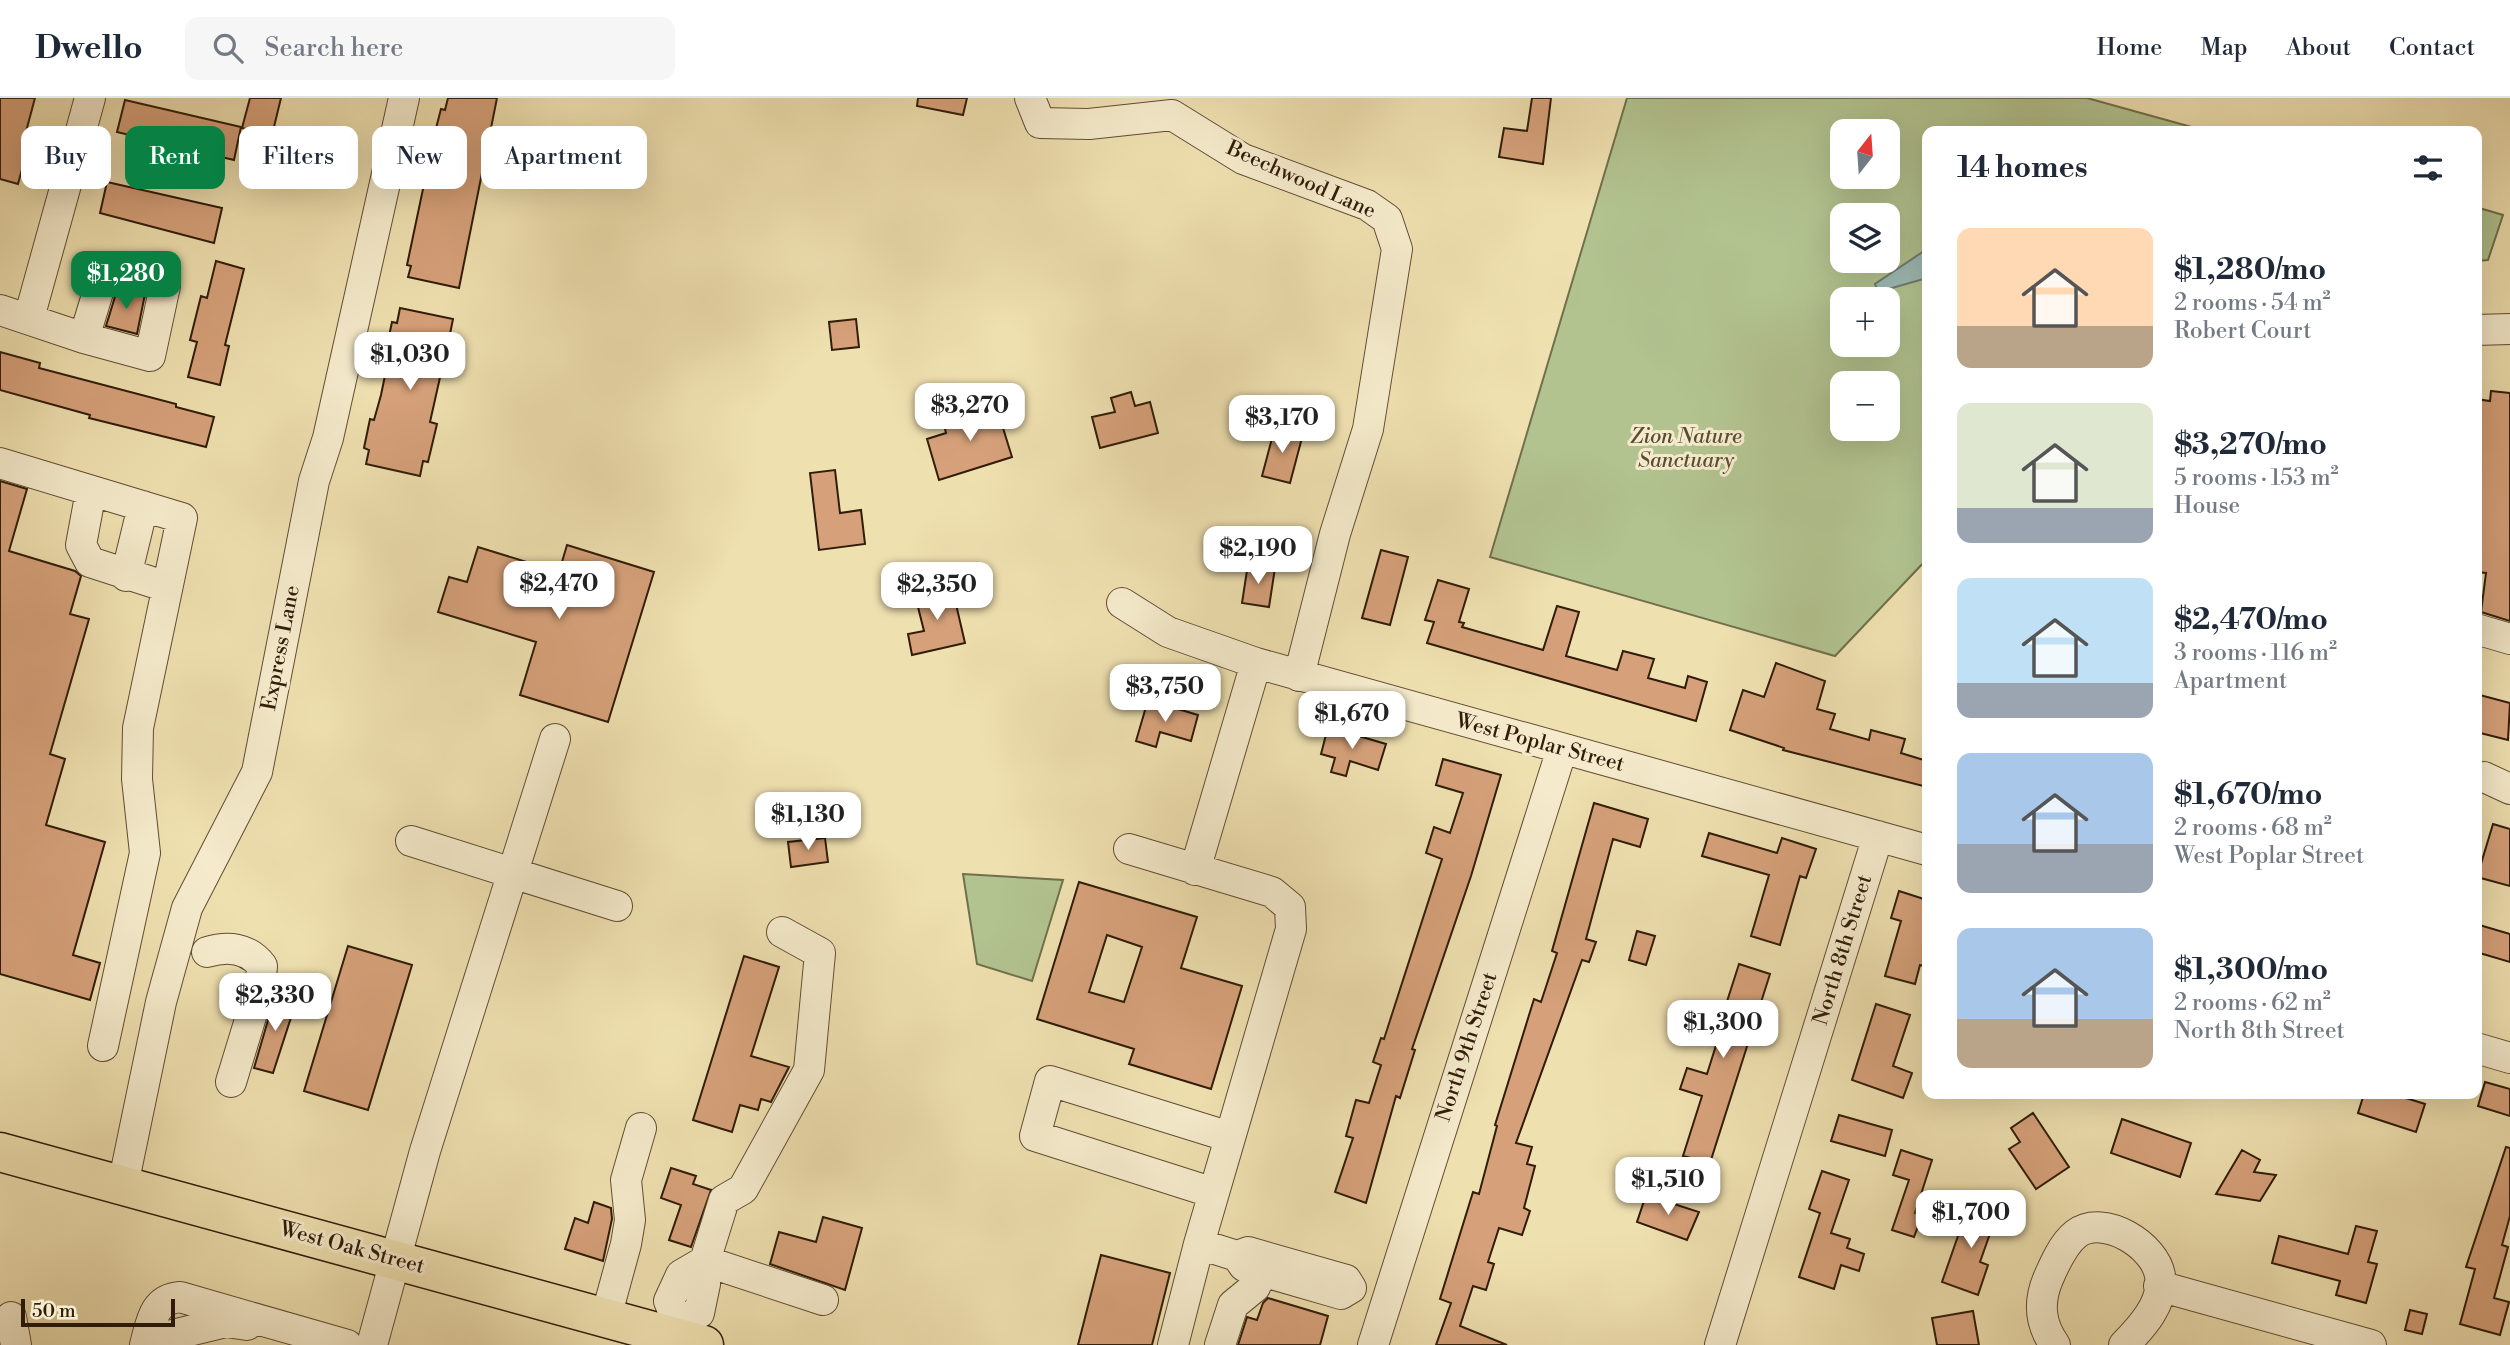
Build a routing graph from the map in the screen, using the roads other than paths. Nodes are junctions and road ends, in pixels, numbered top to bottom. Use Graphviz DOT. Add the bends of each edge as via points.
graph roads {
  1 [pos="90,98"];
  2 [pos="404,98"];
  3 [pos="1030,98"];
  4 [pos="0,310"];
  5 [pos="29,318"];
  6 [pos="2510,329"];
  7 [pos="2482,330"];
  8 [pos="84,338"];
  9 [pos="0,463"];
  10 [pos="91,491"];
  11 [pos="143,506"];
  12 [pos="126,576"];
  13 [pos="167,587"];
  14 [pos="1122,603"];
  15 [pos="2482,631"];
  16 [pos="2510,639"];
  17 [pos="1256,663"];
  18 [pos="1299,676"];
  19 [pos="555,739"];
  20 [pos="1562,749"];
  21 [pos="1878,835"];
  22 [pos="411,841"];
  23 [pos="1922,848"];
  24 [pos="1129,849"];
  25 [pos="1195,870"];
  26 [pos="513,874"];
  27 [pos="617,906"];
  28 [pos="782,932"];
  29 [pos="207,952"];
  30 [pos="103,1046"];
  31 [pos="2482,1050"];
  32 [pos="2510,1058"];
  33 [pos="231,1082"];
  34 [pos="640,1128"];
  35 [pos="1230,1137"];
  36 [pos="0,1152"];
  37 [pos="123,1185"];
  38 [pos="1214,1193"];
  39 [pos="1199,1244"];
  40 [pos="395,1260"];
  41 [pos="705,1261"];
  42 [pos="1250,1264"];
  43 [pos="2160,1286"];
  44 [pos="1387,1298"];
  45 [pos="823,1300"];
  46 [pos="238,1313"];
  47 [pos="606,1317"];
  48 [pos="286,1327"];
  49 [pos="685,1334"];
  50 [pos="145,1345"];
  51 [pos="158,1345"];
  52 [pos="347,1345"];
  53 [pos="372,1345"];
  54 [pos="1173,1345"];
  55 [pos="1220,1345"];
  56 [pos="1373,1345"];
  57 [pos="1720,1345"];
  58 [pos="2055,1345"];
  59 [pos="2124,1345"];
  60 [pos="2371,1345"];
  1 -- 5 [label="street"];
  2 -- 37 [label="street, Express Lane" via="328,438 314,481 257,772 187,908 161,1002"];
  3 -- 18 [label="street, Beechwood Lane" via="1040,123 1089,124 1172,115 1243,159 1367,205 1387,219 1397,249 1368,429 1335,534"];
  4 -- 5 [label="street"];
  5 -- 8 [label="street"];
  6 -- 7 [label="street"];
  8 -- 8 [label="street" via="150,356 165,286 159,279 104,269"];
  9 -- 10 [label="street"];
  10 -- 11 [label="street"];
  10 -- 12 [label="street" via="81,545 90,562"];
  11 -- 12 [label="street"];
  11 -- 13 [label="street" via="182,518"];
  12 -- 13 [label="street"];
  13 -- 30 [label="street" via="138,728 136,755 145,853"];
  14 -- 17 [label="street, West Poplar Street" via="1168,632"];
  15 -- 16 [label="street"];
  17 -- 18 [label="street, West Poplar Street"];
  17 -- 25 [label="street"];
  18 -- 20 [label="street, West Poplar Street"];
  19 -- 26 [label="street"];
  20 -- 21 [label="street, West Poplar Street"];
  20 -- 44 [label="street, North 9th Street"];
  21 -- 23 [label="street, West Poplar Street"];
  21 -- 57 [label="street, North 8th Street"];
  22 -- 26 [label="street"];
  24 -- 25 [label="street"];
  25 -- 35 [label="street" via="1272,892 1290,907 1291,929"];
  26 -- 27 [label="street"];
  26 -- 40 [label="street"];
  28 -- 41 [label="street" via="820,953 809,1070 743,1189 724,1200"];
  29 -- 33 [label="street" via="225,947 246,953 262,966"];
  31 -- 32 [label="street"];
  34 -- 47 [label="street" via="626,1180 630,1220 626,1244"];
  35 -- 38 [label="street"];
  35 -- 38 [label="street" via="1050,1081 1035,1136"];
  36 -- 37 [label="main road, West Oak Street"];
  37 -- 40 [label="main road, West Oak Street"];
  38 -- 39 [label="street"];
  39 -- 42 [label="street"];
  39 -- 54 [label="street"];
  40 -- 47 [label="main road, West Oak Street"];
  40 -- 53 [label="street"];
  41 -- 45 [label="street"];
  41 -- 49 [label="street" via="699,1313"];
  42 -- 44 [label="street" via="1248,1252 1346,1280 1351,1288"];
  42 -- 55 [label="street" via="1255,1287 1233,1305"];
  43 -- 58 [label="street" via="2161,1275 2143,1248 2124,1232 2099,1226 2076,1233 2057,1258 2040,1314"];
  43 -- 59 [label="street" via="2141,1328"];
  43 -- 60 [label="street"];
  44 -- 56 [label="street, North 9th Street"];
  46 -- 48 [label="street"];
  46 -- 50 [label="street" via="190,1298 169,1298 155,1310"];
  46 -- 51 [label="street" via="173,1312 164,1323"];
  47 -- 49 [label="main road, West Oak Street"];
  48 -- 51 [label="street" via="226,1322 168,1336"];
  48 -- 52 [label="street"];
}
